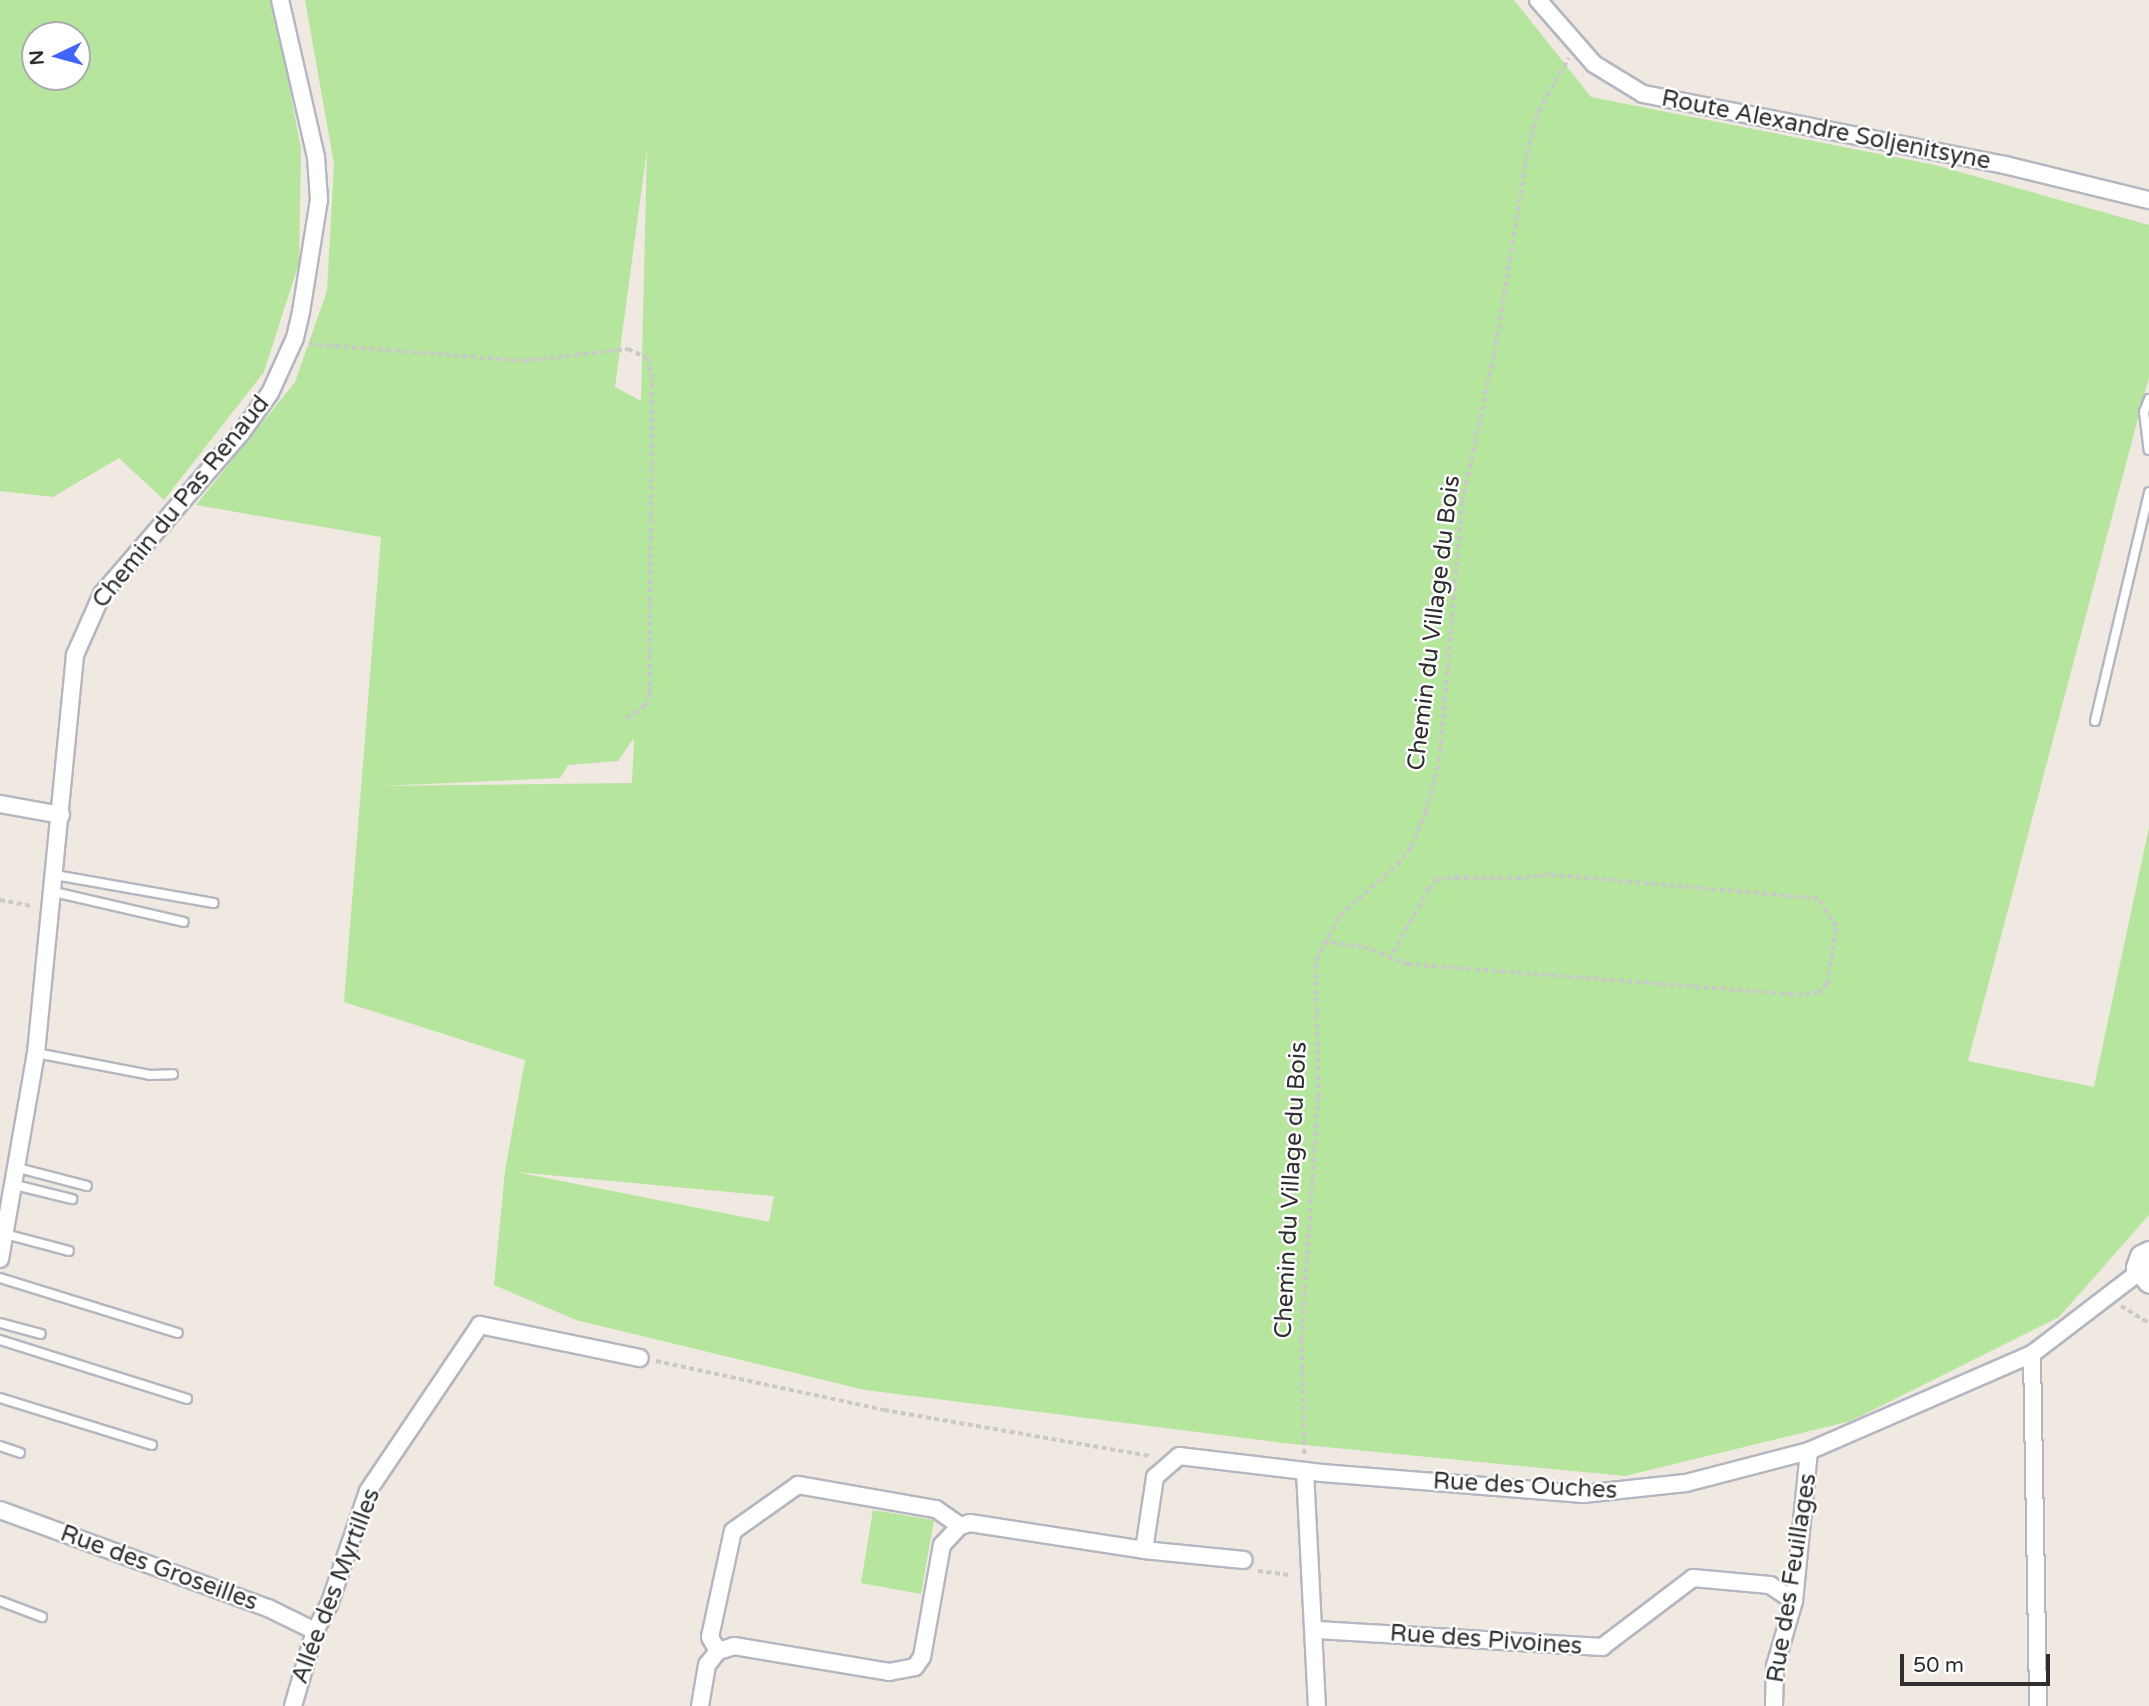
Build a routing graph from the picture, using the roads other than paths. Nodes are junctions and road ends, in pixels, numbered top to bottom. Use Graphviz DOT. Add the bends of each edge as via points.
graph roads {
  1 [pos="280,0"];
  2 [pos="1538,0"];
  3 [pos="2149,200"];
  4 [pos="2149,399"];
  5 [pos="2149,450"];
  6 [pos="2149,492"];
  7 [pos="2095,721"];
  8 [pos="0,804"];
  9 [pos="61,815"];
  10 [pos="55,884"];
  11 [pos="214,903"];
  12 [pos="184,922"];
  13 [pos="36,1053"];
  14 [pos="173,1074"];
  15 [pos="18,1168"];
  16 [pos="15,1185"];
  17 [pos="87,1186"];
  18 [pos="72,1199"];
  19 [pos="5,1234"];
  20 [pos="69,1251"];
  21 [pos="2149,1252"];
  22 [pos="0,1259"];
  23 [pos="2144,1277"];
  24 [pos="0,1278"];
  25 [pos="0,1323"];
  26 [pos="178,1333"];
  27 [pos="41,1334"];
  28 [pos="0,1340"];
  29 [pos="2032,1354"];
  30 [pos="640,1358"];
  31 [pos="0,1398"];
  32 [pos="187,1399"];
  33 [pos="152,1445"];
  34 [pos="0,1446"];
  35 [pos="1809,1451"];
  36 [pos="20,1453"];
  37 [pos="1305,1471"];
  38 [pos="0,1510"];
  39 [pos="960,1527"];
  40 [pos="1144,1550"];
  41 [pos="1244,1560"];
  42 [pos="0,1601"];
  43 [pos="1794,1601"];
  44 [pos="42,1616"];
  45 [pos="1317,1630"];
  46 [pos="315,1631"];
  47 [pos="719,1651"];
  48 [pos="293,1706"];
  49 [pos="700,1706"];
  50 [pos="1317,1706"];
  51 [pos="1774,1706"];
  52 [pos="2038,1706"];
  1 -- 9 [label="street, Chemin du Pas Renaud" via="316,157 319,199 295,338 270,393 241,433 102,594 88,619 71,690"];
  2 -- 3 [label="street, Route Alexandre Soljenitsyne" via="1577,49 1614,80 1643,94 2005,165"];
  4 -- 5 [label="lane" via="2144,412"];
  6 -- 7 [label="lane"];
  8 -- 9 [label="street"];
  9 -- 10 [label="street, Chemin du Pas Renaud"];
  10 -- 11 [label="lane"];
  10 -- 12 [label="lane"];
  10 -- 13 [label="street, Chemin du Pas Renaud"];
  13 -- 14 [label="lane" via="150,1075"];
  13 -- 15 [label="street, Chemin du Pas Renaud"];
  15 -- 16 [label="street, Chemin du Pas Renaud"];
  15 -- 17 [label="lane"];
  16 -- 18 [label="lane"];
  16 -- 19 [label="street, Chemin du Pas Renaud"];
  19 -- 20 [label="lane"];
  19 -- 22 [label="street, Chemin du Pas Renaud"];
  21 -- 23 [label="street" via="2138,1261"];
  23 -- 29 [label="street, Rue des Ouches"];
  24 -- 26 [label="lane"];
  25 -- 27 [label="lane"];
  28 -- 32 [label="lane"];
  29 -- 35 [label="street, Rue des Ouches"];
  29 -- 52 [label="street"];
  30 -- 46 [label="street, Allée des Myrtilles" via="480,1325 368,1491 329,1605"];
  31 -- 33 [label="lane"];
  34 -- 36 [label="lane"];
  35 -- 37 [label="street, Rue des Ouches" via="1686,1483 1583,1494"];
  35 -- 43 [label="street, Rue des Feuillages"];
  37 -- 40 [label="street, Rue des Ouches" via="1179,1456 1170,1459 1155,1477"];
  37 -- 45 [label="street"];
  38 -- 46 [label="street, Rue des Groseilles" via="268,1608"];
  39 -- 40 [label="street" via="970,1523"];
  39 -- 47 [label="street" via="942,1545 922,1657 907,1672 734,1646"];
  39 -- 47 [label="street" via="936,1509 798,1485 733,1531 710,1637"];
  40 -- 41 [label="street"];
  42 -- 44 [label="lane"];
  43 -- 45 [label="street, Rue des Pivoines" via="1770,1585 1693,1578 1602,1647"];
  43 -- 51 [label="street, Rue des Feuillages" via="1776,1666"];
  45 -- 50 [label="street"];
  46 -- 48 [label="street, Allée des Myrtilles"];
  47 -- 49 [label="street" via="707,1665"];
}
